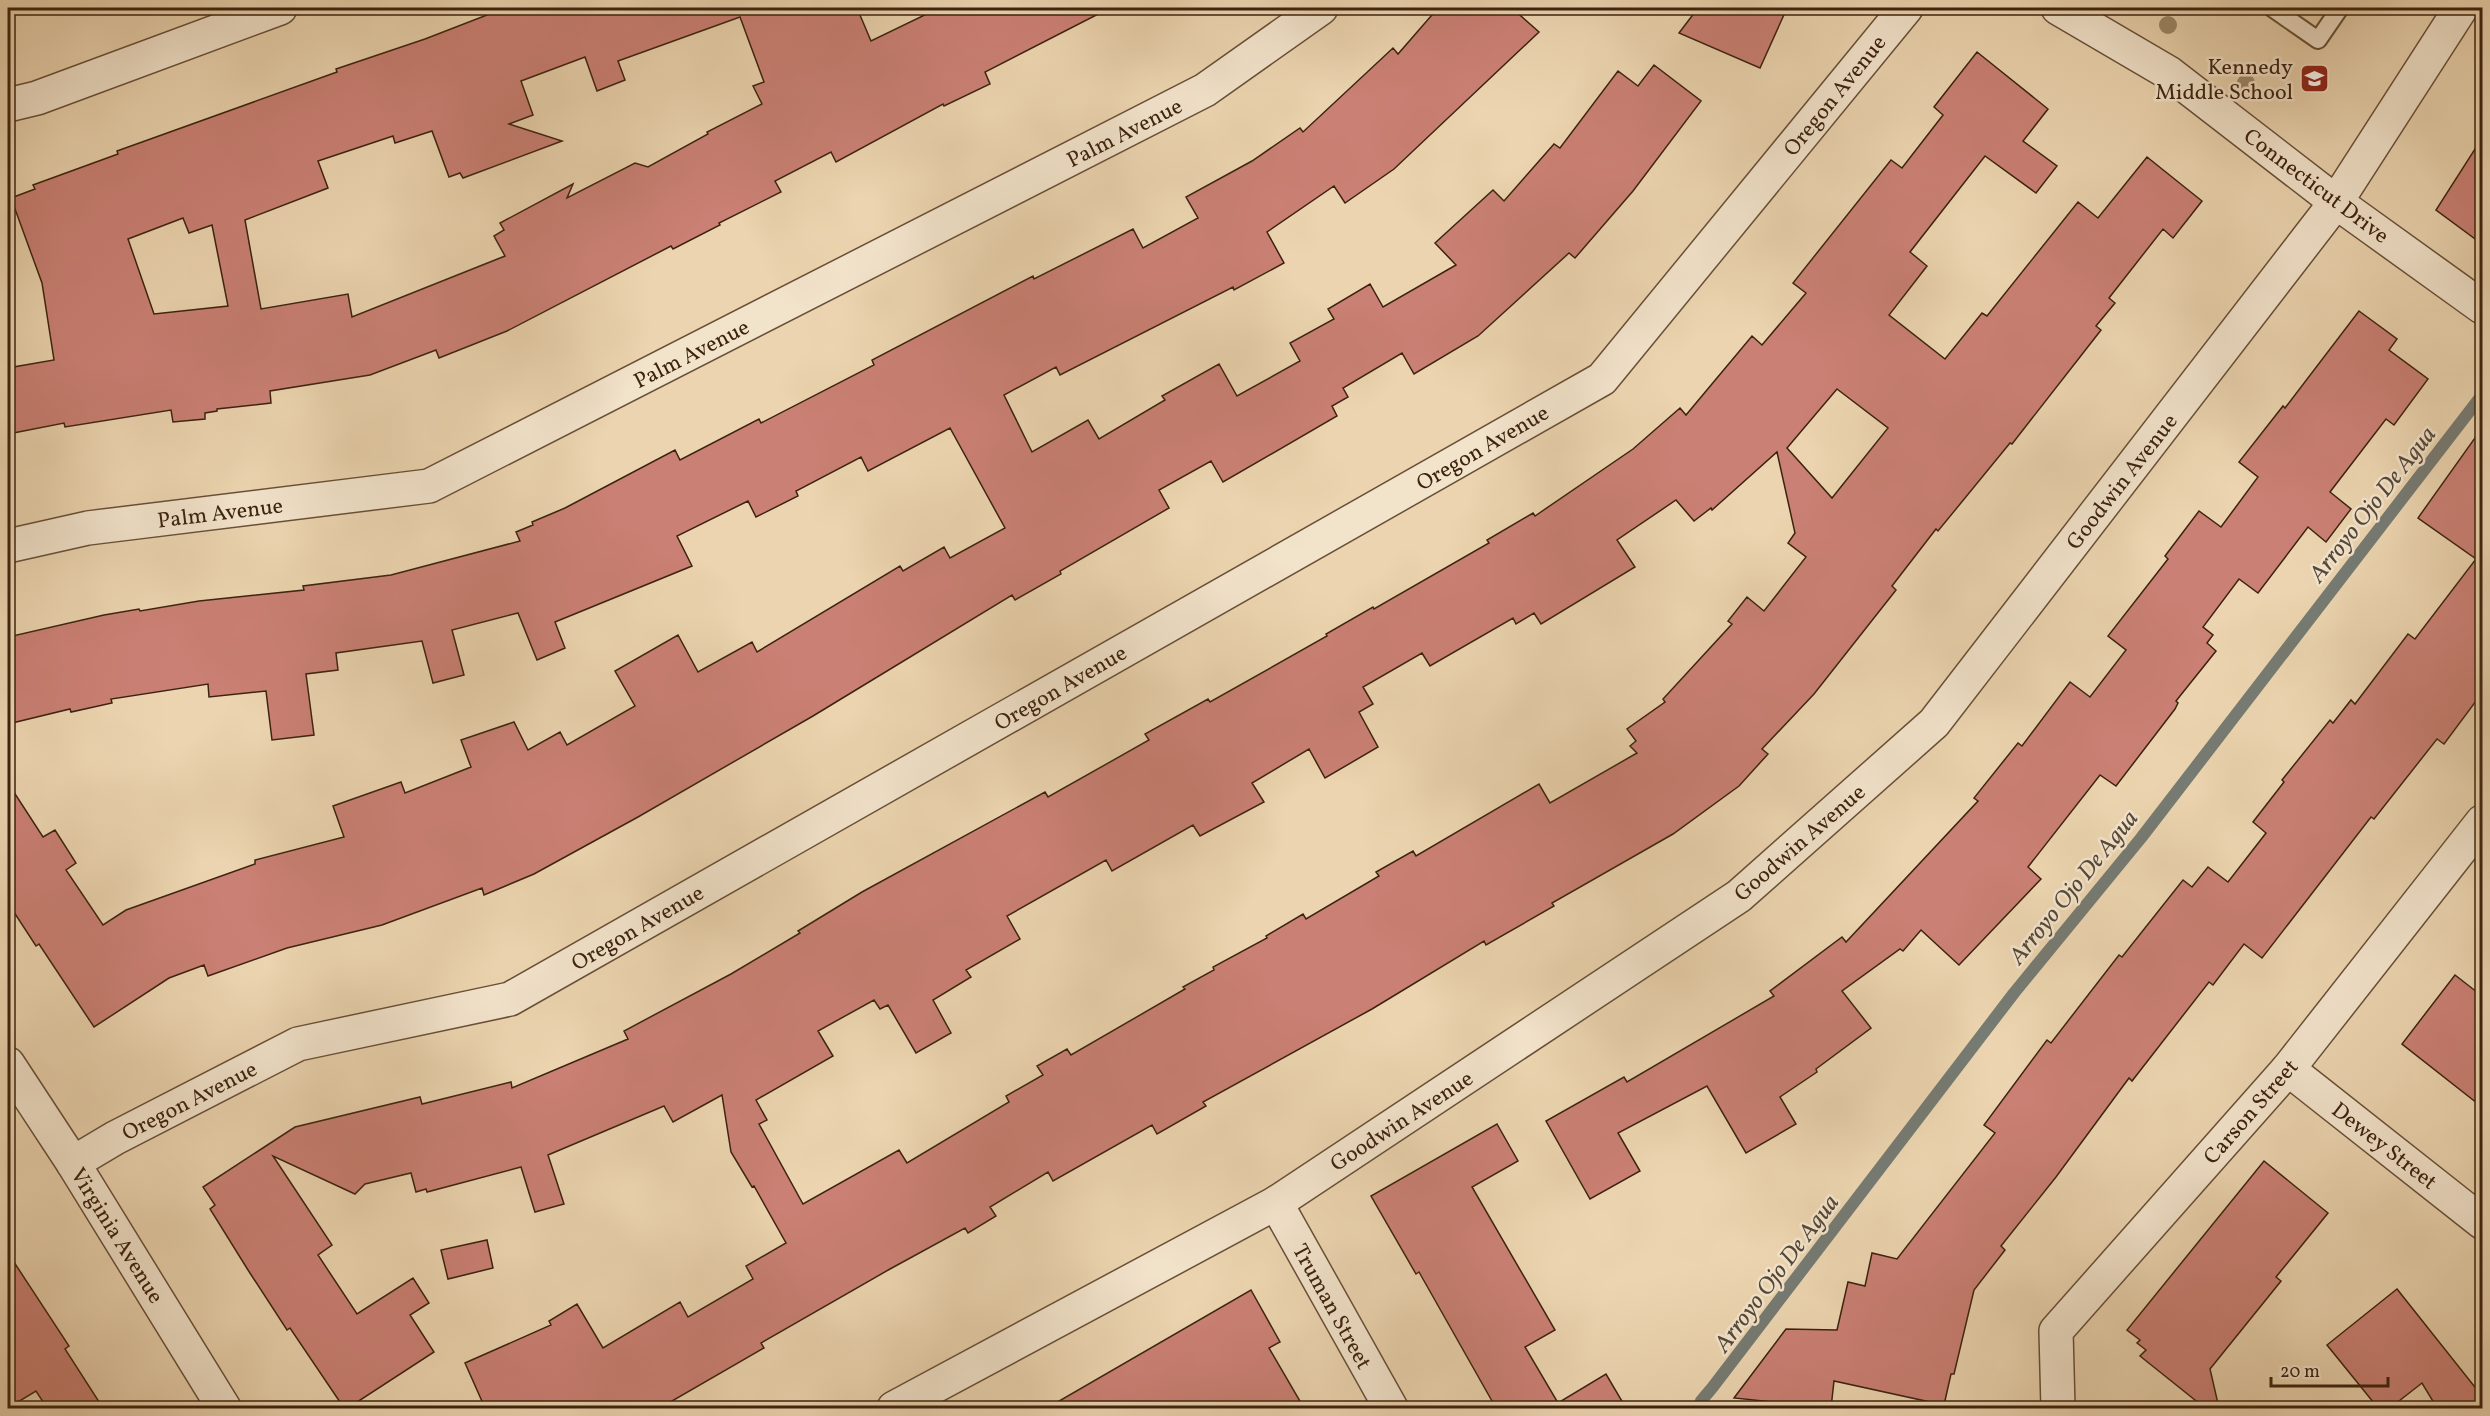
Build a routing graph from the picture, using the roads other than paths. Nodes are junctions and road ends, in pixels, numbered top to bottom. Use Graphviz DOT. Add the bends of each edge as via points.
graph roads {
  1 [pos="280,8"];
  2 [pos="1321,8"];
  3 [pos="1906,8"];
  4 [pos="2058,8"];
  5 [pos="2272,8"];
  6 [pos="2340,8"];
  7 [pos="2459,8"];
  8 [pos="8,105"];
  9 [pos="2336,202"];
  10 [pos="2482,307"];
  11 [pos="8,546"];
  12 [pos="2482,822"];
  13 [pos="8,1064"];
  14 [pos="2288,1069"];
  15 [pos="73,1162"];
  16 [pos="1276,1203"];
  17 [pos="2482,1222"];
  18 [pos="225,1408"];
  19 [pos="894,1408"];
  20 [pos="1391,1408"];
  21 [pos="2058,1408"];
  1 -- 8 [label="street" via="37,98"];
  2 -- 11 [label="street, Palm Avenue" via="1205,90 429,486 88,528"];
  3 -- 15 [label="street, Oregon Avenue" via="1602,379 510,999 298,1044"];
  4 -- 9 [label="street, Connecticut Drive" via="2169,73"];
  5 -- 6 [label="lane" via="2318,40"];
  7 -- 9 [label="street, Goodwin Avenue"];
  9 -- 10 [label="street, Connecticut Drive"];
  9 -- 16 [label="street, Goodwin Avenue" via="1934,723 1739,896"];
  12 -- 14 [label="street, Carson Street"];
  13 -- 15 [label="street, Virginia Avenue"];
  14 -- 17 [label="street, Dewey Street"];
  14 -- 21 [label="street, Carson Street" via="2055,1331"];
  15 -- 18 [label="street, Virginia Avenue"];
  16 -- 19 [label="street, Goodwin Avenue"];
  16 -- 20 [label="street, Truman Street"];
}
